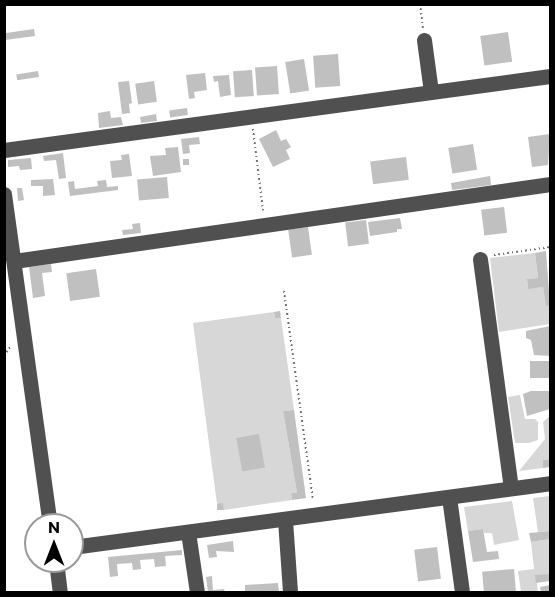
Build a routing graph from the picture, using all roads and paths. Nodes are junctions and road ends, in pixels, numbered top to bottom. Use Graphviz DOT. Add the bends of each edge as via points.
graph roads {
  1 [pos="420,4"];
  2 [pos="424,39"];
  3 [pos="550,76"];
  4 [pos="432,92"];
  5 [pos="252,116"];
  6 [pos="4,150"];
  7 [pos="550,184"];
  8 [pos="4,194"];
  9 [pos="265,225"];
  10 [pos="550,247"];
  11 [pos="480,259"];
  12 [pos="14,261"];
  13 [pos="284,291"];
  14 [pos="550,483"];
  15 [pos="511,488"];
  16 [pos="449,496"];
  17 [pos="48,513"];
  18 [pos="315,515"];
  19 [pos="285,520"];
  20 [pos="188,532"];
  21 [pos="84,546"];
  22 [pos="58,573"];
  23 [pos="60,592"];
  24 [pos="197,592"];
  25 [pos="290,592"];
  26 [pos="462,592"];
  1 -- 2 [label="path"];
  2 -- 4 [label="street"];
  3 -- 4 [label="street"];
  4 -- 5 [label="street"];
  5 -- 6 [label="street"];
  5 -- 9 [label="path"];
  7 -- 9 [label="street"];
  8 -- 12 [label="street"];
  9 -- 12 [label="street"];
  10 -- 11 [label="path"];
  11 -- 15 [label="street"];
  12 -- 17 [label="street"];
  13 -- 18 [label="path"];
  14 -- 15 [label="street"];
  15 -- 16 [label="street"];
  16 -- 18 [label="street"];
  16 -- 26 [label="street"];
  18 -- 19 [label="street"];
  19 -- 20 [label="street"];
  19 -- 25 [label="street"];
  20 -- 21 [label="street"];
  20 -- 24 [label="street"];
  22 -- 23 [label="street"];
}
